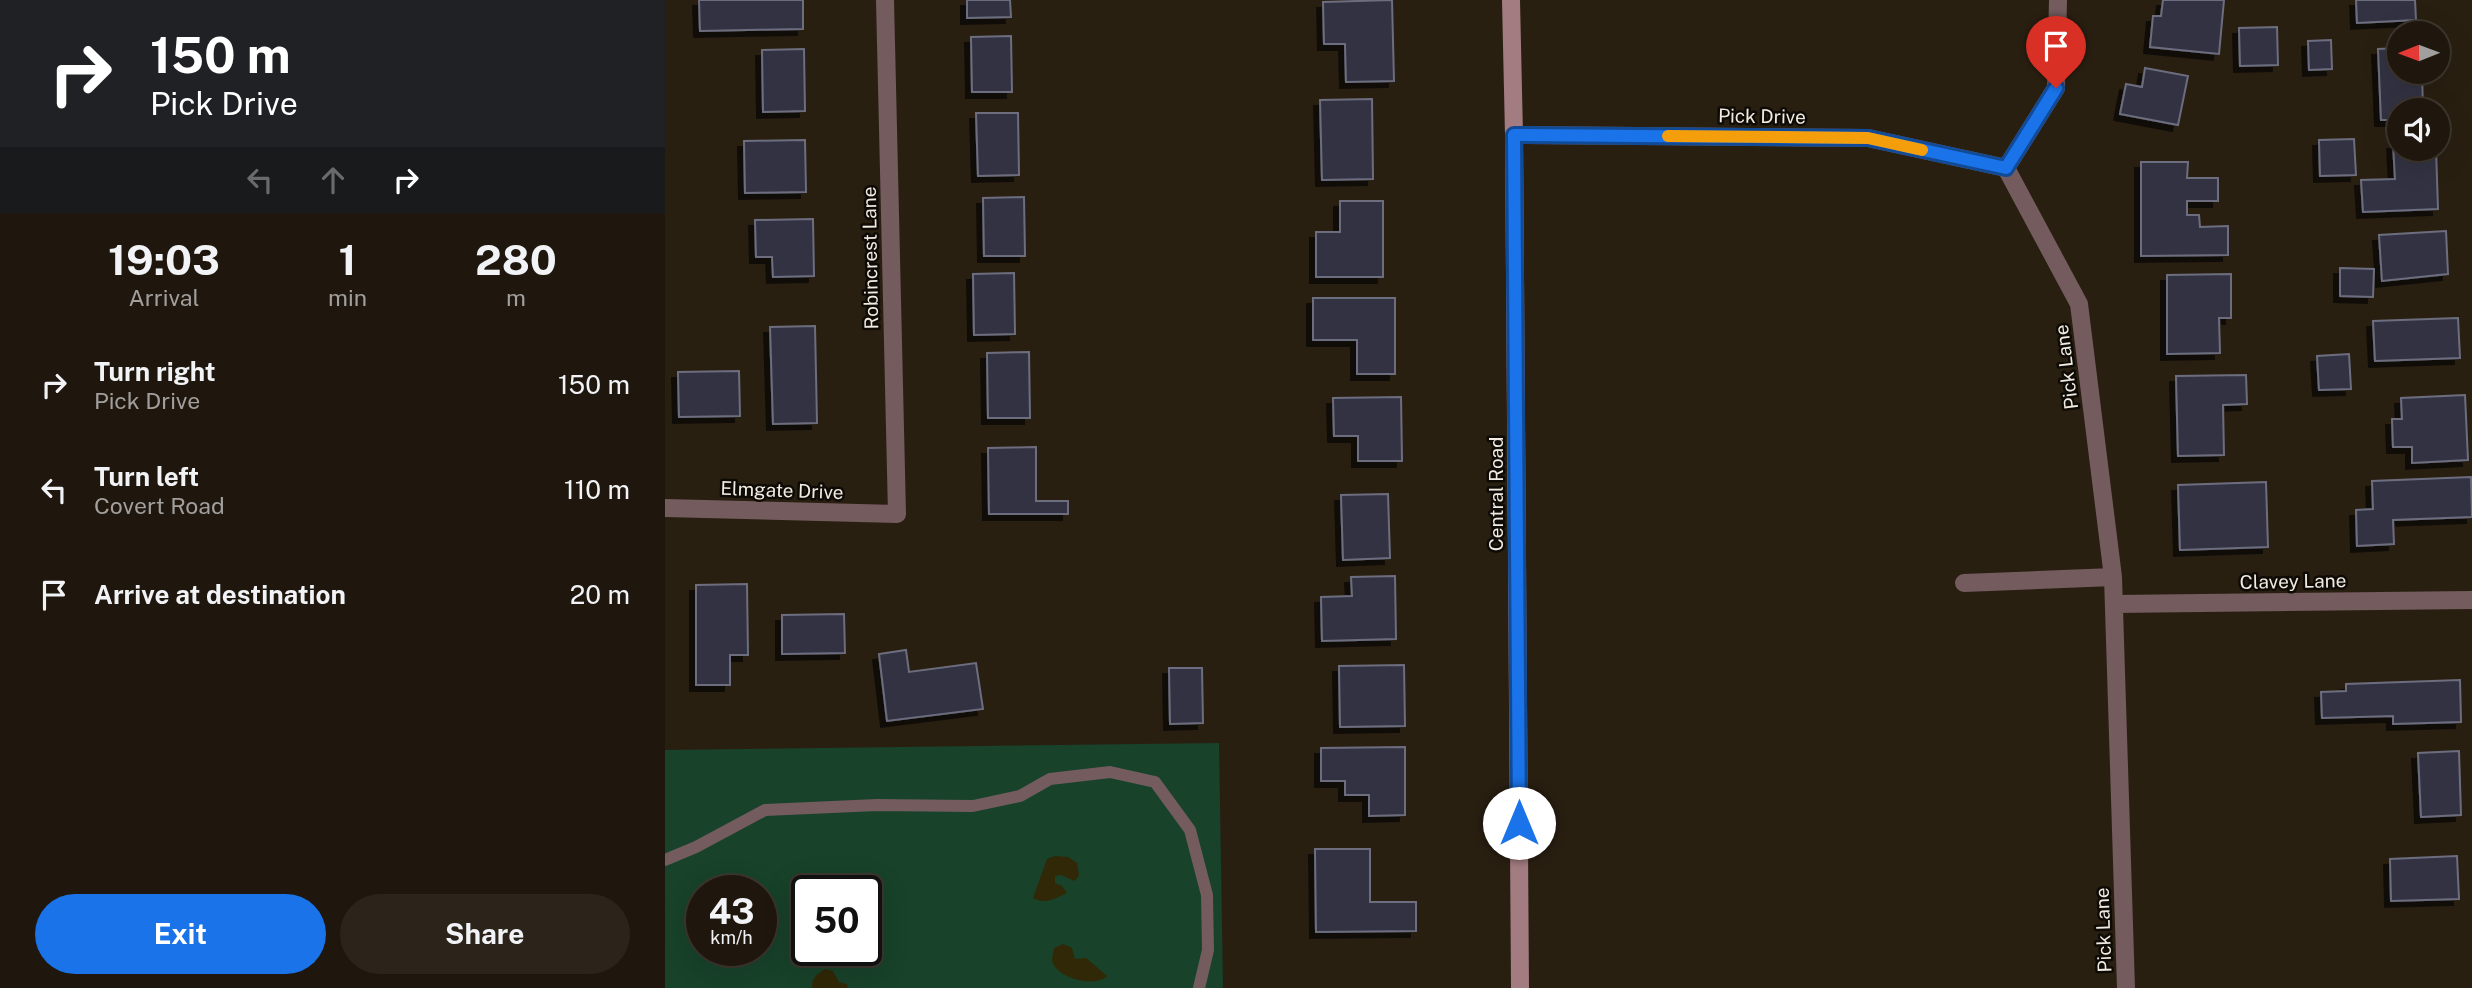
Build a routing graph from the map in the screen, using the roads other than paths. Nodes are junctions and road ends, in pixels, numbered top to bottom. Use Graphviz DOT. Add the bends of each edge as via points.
graph roads {
  1 [pos="885,0"];
  2 [pos="1511,0"];
  3 [pos="2058,0"];
  4 [pos="1514,135"];
  5 [pos="2006,168"];
  6 [pos="665,508"];
  7 [pos="897,514"];
  8 [pos="2113,577"];
  9 [pos="1964,583"];
  10 [pos="2472,600"];
  11 [pos="2114,604"];
  12 [pos="665,860"];
  13 [pos="1199,988"];
  14 [pos="1520,988"];
  15 [pos="2126,988"];
  1 -- 7 [label="street, Robincrest Lane"];
  2 -- 4 [label="main road, Central Road"];
  3 -- 5 [label="street" via="2056,88"];
  4 -- 5 [label="street, Pick Drive" via="1868,138"];
  4 -- 14 [label="main road, Central Road"];
  5 -- 8 [label="street, Pick Lane" via="2079,303"];
  6 -- 7 [label="street, Elmgate Drive"];
  8 -- 9 [label="street"];
  8 -- 11 [label="street, Pick Lane"];
  10 -- 11 [label="street, Clavey Lane"];
  11 -- 15 [label="street, Pick Lane"];
  12 -- 13 [label="lane" via="765,810 973,806 1020,796 1050,779 1110,772 1154,782 1189,830 1207,894 1208,950"];
}
